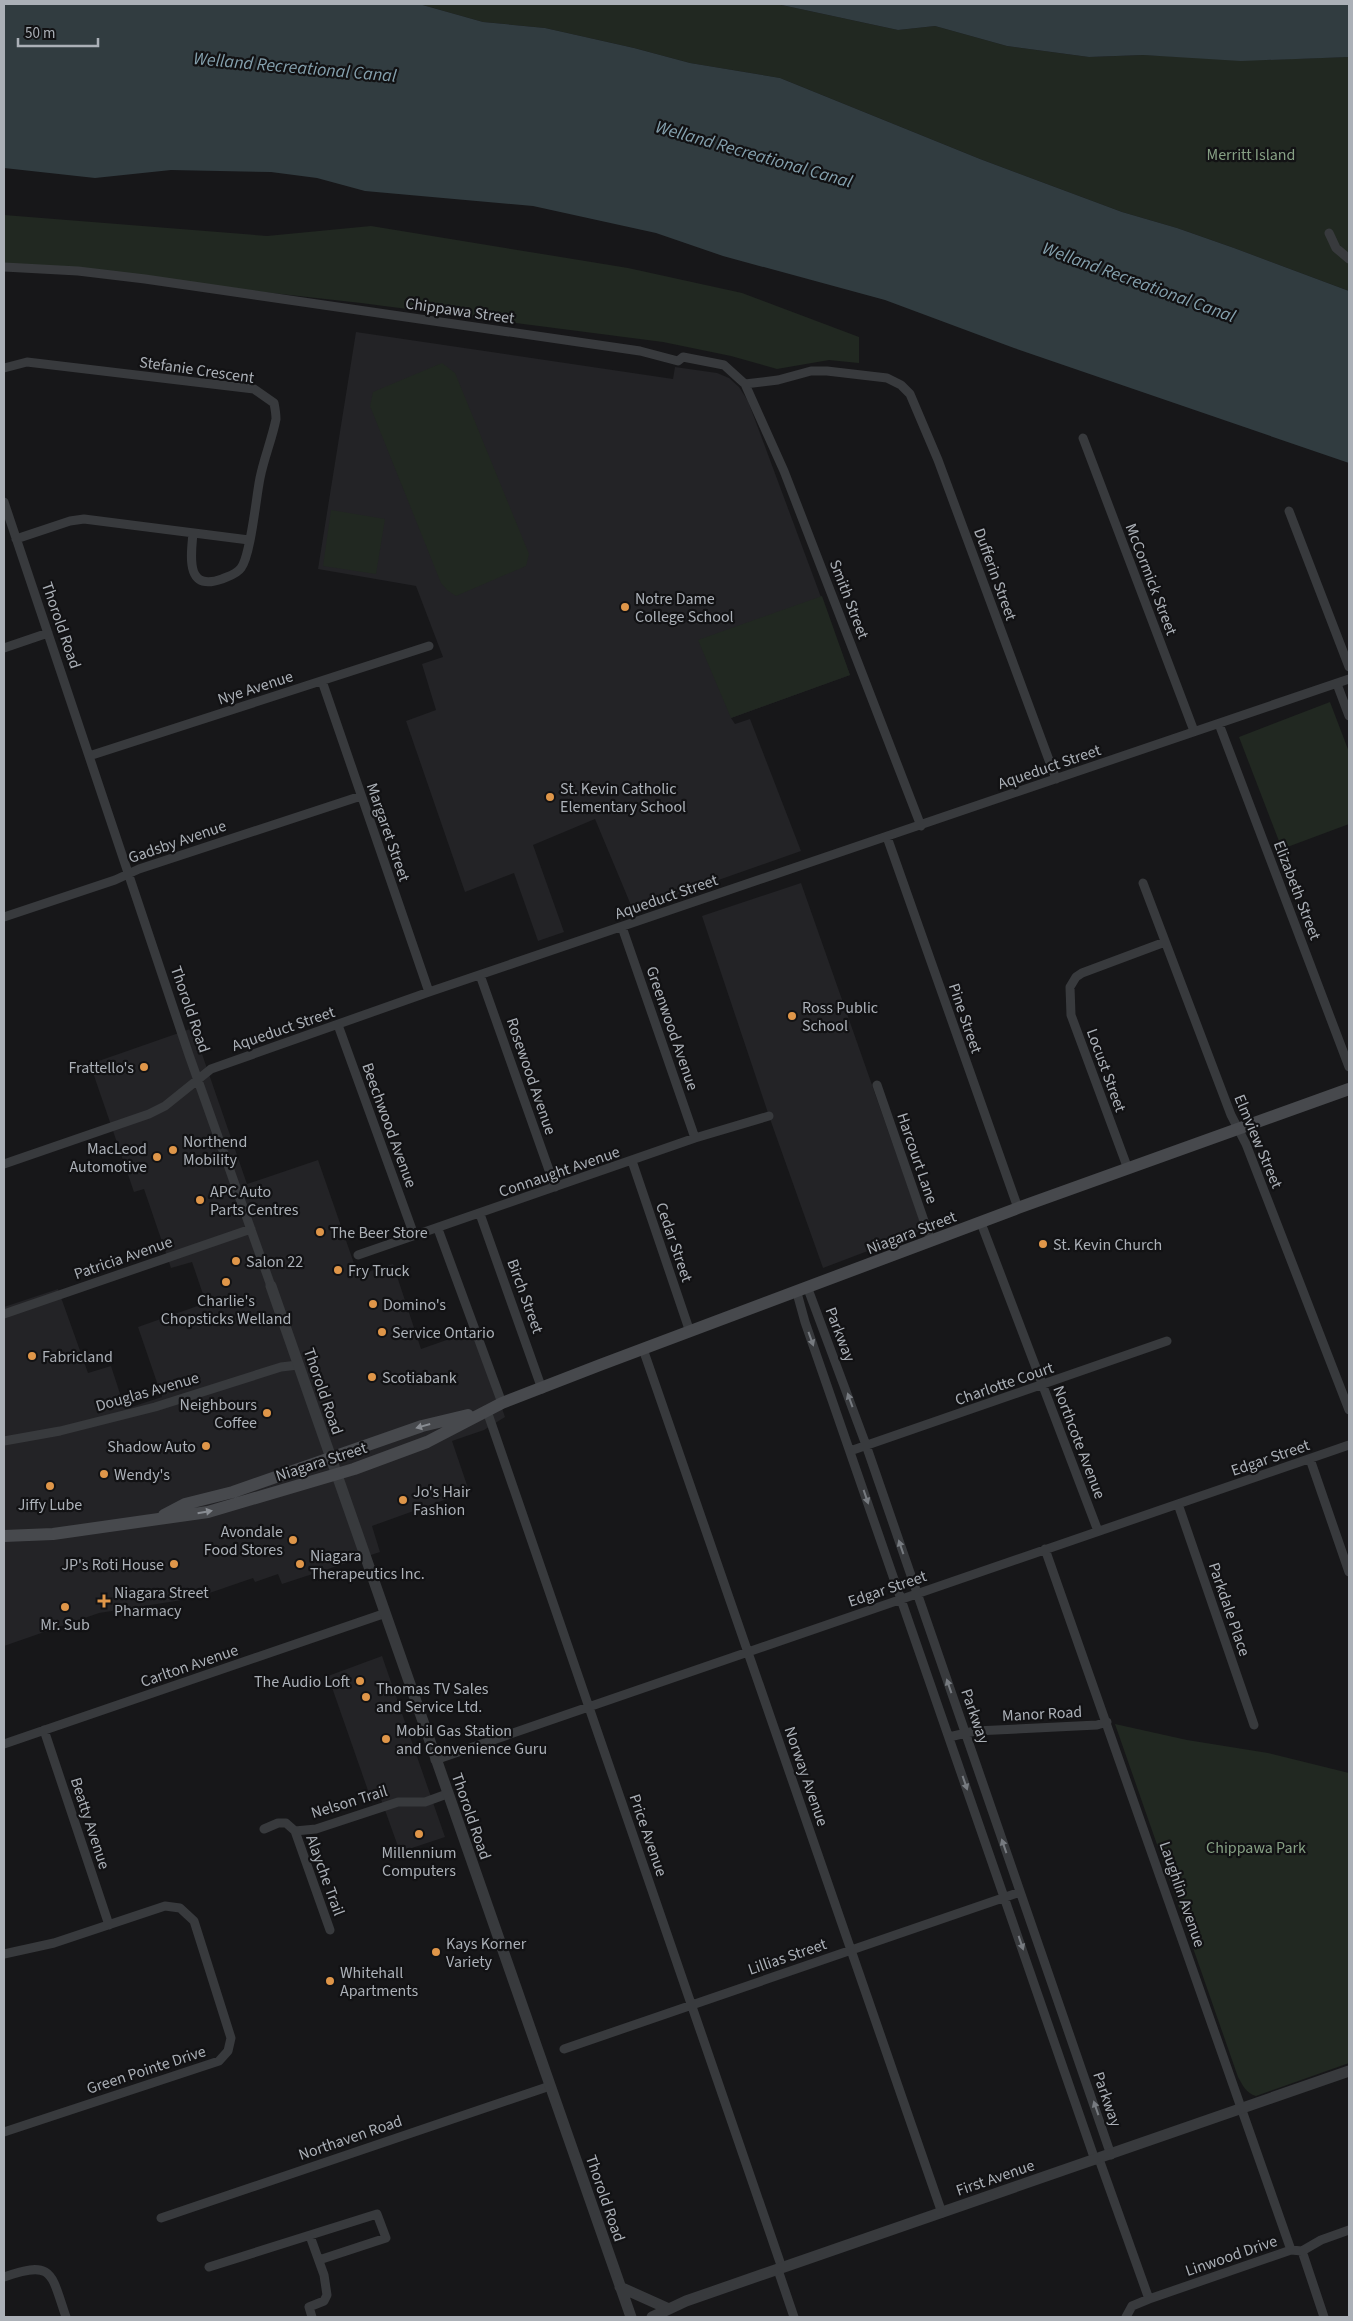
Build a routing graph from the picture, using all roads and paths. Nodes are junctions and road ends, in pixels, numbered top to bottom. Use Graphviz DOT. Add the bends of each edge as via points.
graph roads {
  1 [pos="1328,233"];
  2 [pos="1349,259"];
  3 [pos="4,267"];
  4 [pos="4,368"];
  5 [pos="745,384"];
  6 [pos="1082,438"];
  7 [pos="4,502"];
  8 [pos="1289,511"];
  9 [pos="193,533"];
  10 [pos="16,539"];
  11 [pos="249,540"];
  12 [pos="48,633"];
  13 [pos="429,646"];
  14 [pos="4,648"];
  15 [pos="1349,667"];
  16 [pos="1349,679"];
  17 [pos="322,681"];
  18 [pos="1337,684"];
  19 [pos="1349,716"];
  20 [pos="1219,724"];
  21 [pos="1194,731"];
  22 [pos="89,756"];
  23 [pos="1056,779"];
  24 [pos="361,796"];
  25 [pos="921,826"];
  26 [pos="887,837"];
  27 [pos="129,873"];
  28 [pos="1143,883"];
  29 [pos="4,917"];
  30 [pos="622,927"];
  31 [pos="1165,942"];
  32 [pos="480,975"];
  33 [pos="429,992"];
  34 [pos="338,1025"];
  35 [pos="1349,1067"];
  36 [pos="198,1080"];
  37 [pos="877,1085"];
  38 [pos="1349,1089"];
  39 [pos="769,1116"];
  40 [pos="1238,1129"];
  41 [pos="696,1138"];
  42 [pos="632,1162"];
  43 [pos="4,1164"];
  44 [pos="1128,1169"];
  45 [pos="555,1187"];
  46 [pos="1018,1208"];
  47 [pos="480,1214"];
  48 [pos="981,1223"];
  49 [pos="251,1229"];
  50 [pos="438,1229"];
  51 [pos="414,1235"];
  52 [pos="931,1241"];
  53 [pos="358,1255"];
  54 [pos="271,1286"];
  55 [pos="802,1291"];
  56 [pos="4,1314"];
  57 [pos="690,1332"];
  58 [pos="1167,1341"];
  59 [pos="644,1349"];
  60 [pos="298,1365"];
  61 [pos="1042,1386"];
  62 [pos="542,1389"];
  63 [pos="502,1403"];
  64 [pos="1349,1410"];
  65 [pos="487,1411"];
  66 [pos="4,1441"];
  67 [pos="866,1445"];
  68 [pos="1349,1445"];
  69 [pos="850,1451"];
  70 [pos="330,1458"];
  71 [pos="1310,1459"];
  72 [pos="336,1474"];
  73 [pos="1178,1504"];
  74 [pos="157,1519"];
  75 [pos="1098,1531"];
  76 [pos="4,1536"];
  77 [pos="1045,1549"];
  78 [pos="1349,1572"];
  79 [pos="917,1593"];
  80 [pos="901,1599"];
  81 [pos="383,1614"];
  82 [pos="748,1652"];
  83 [pos="589,1707"];
  84 [pos="1107,1722"];
  85 [pos="1254,1724"];
  86 [pos="44,1730"];
  87 [pos="966,1732"];
  88 [pos="949,1737"];
  89 [pos="4,1744"];
  90 [pos="435,1760"];
  91 [pos="447,1794"];
  92 [pos="264,1829"];
  93 [pos="294,1831"];
  94 [pos="1020,1892"];
  95 [pos="1005,1897"];
  96 [pos="109,1925"];
  97 [pos="330,1930"];
  98 [pos="851,1950"];
  99 [pos="4,1954"];
  100 [pos="692,2004"];
  101 [pos="1064,2016"];
  102 [pos="1048,2023"];
  103 [pos="564,2049"];
  104 [pos="1349,2071"];
  105 [pos="550,2086"];
  106 [pos="1242,2108"];
  107 [pos="4,2132"];
  108 [pos="1111,2154"];
  109 [pos="1097,2159"];
  110 [pos="942,2213"];
  111 [pos="161,2218"];
  112 [pos="1349,2230"];
  113 [pos="310,2236"];
  114 [pos="1291,2250"];
  115 [pos="1302,2251"];
  116 [pos="319,2260"];
  117 [pos="209,2267"];
  118 [pos="780,2269"];
  119 [pos="4,2277"];
  120 [pos="620,2287"];
  121 [pos="1149,2299"];
  122 [pos="669,2309"];
  123 [pos="66,2317"];
  124 [pos="312,2317"];
  125 [pos="630,2317"];
  126 [pos="652,2317"];
  127 [pos="794,2317"];
  128 [pos="1126,2317"];
  129 [pos="1324,2317"];
  1 -- 2 [label="street" via="1336,248"];
  3 -- 5 [label="street, Chippawa Street" via="145,279 640,352 678,361 684,357 724,365"];
  4 -- 11 [label="street, Stefanie Crescent" via="27,362 254,389 274,404 276,416 260,477"];
  5 -- 23 [label="street, Dufferin Street" via="811,371 827,371 887,378 901,385 914,400"];
  5 -- 25 [label="street, Smith Street" via="784,471"];
  6 -- 21 [label="street, McCormick Street"];
  7 -- 10 [label="street, Thorold Road"];
  8 -- 15 [label="street"];
  9 -- 10 [label="street" via="84,519"];
  9 -- 11 [label="street"];
  9 -- 11 [label="street, Stefanie Crescent" via="192,570 203,581 214,582 235,574 244,563"];
  10 -- 12 [label="street, Thorold Road"];
  12 -- 14 [label="street"];
  12 -- 22 [label="street, Thorold Road"];
  13 -- 17 [label="street, Nye Avenue"];
  16 -- 18 [label="street, Aqueduct Street"];
  17 -- 22 [label="street, Nye Avenue"];
  17 -- 24 [label="street, Margaret Street"];
  18 -- 19 [label="street"];
  18 -- 20 [label="street, Aqueduct Street"];
  20 -- 21 [label="street, Aqueduct Street"];
  20 -- 35 [label="street, Elizabeth Street"];
  21 -- 23 [label="street, Aqueduct Street"];
  22 -- 27 [label="street, Thorold Road"];
  23 -- 25 [label="street, Aqueduct Street"];
  24 -- 27 [label="street, Gadsby Avenue"];
  24 -- 33 [label="street, Margaret Street"];
  25 -- 26 [label="street, Aqueduct Street"];
  26 -- 30 [label="street, Aqueduct Street"];
  26 -- 46 [label="street, Pine Street"];
  27 -- 29 [label="street, Gadsby Avenue" via="114,881"];
  27 -- 36 [label="street, Thorold Road"];
  28 -- 31 [label="street, Elmview Street"];
  30 -- 32 [label="street, Aqueduct Street"];
  30 -- 41 [label="street, Greenwood Avenue"];
  31 -- 40 [label="street, Elmview Street"];
  31 -- 44 [label="street, Locust Street" via="1078,975 1070,991 1071,1015"];
  32 -- 33 [label="street, Aqueduct Street"];
  32 -- 45 [label="street, Rosewood Avenue"];
  33 -- 34 [label="street, Aqueduct Street"];
  34 -- 36 [label="street, Aqueduct Street" via="212,1069"];
  34 -- 51 [label="street, Beechwood Avenue"];
  36 -- 43 [label="street, Aqueduct Street" via="165,1106 149,1114"];
  36 -- 49 [label="street, Thorold Road"];
  37 -- 52 [label="street, Harcourt Lane"];
  38 -- 40 [label="main road, Niagara Street"];
  39 -- 41 [label="street, Connaught Avenue"];
  40 -- 44 [label="main road, Niagara Street"];
  40 -- 64 [label="street, Elmview Street"];
  41 -- 42 [label="street, Connaught Avenue"];
  42 -- 45 [label="street, Connaught Avenue"];
  42 -- 57 [label="street, Cedar Street"];
  44 -- 46 [label="main road, Niagara Street"];
  45 -- 47 [label="street, Connaught Avenue"];
  46 -- 48 [label="main road, Niagara Street"];
  47 -- 50 [label="street, Connaught Avenue"];
  47 -- 62 [label="street, Birch Street"];
  48 -- 52 [label="main road, Niagara Street"];
  48 -- 61 [label="street, Northcote Avenue"];
  49 -- 54 [label="street, Thorold Road"];
  49 -- 56 [label="street, Patricia Avenue"];
  50 -- 51 [label="street, Connaught Avenue"];
  50 -- 63 [label="street"];
  51 -- 53 [label="street, Connaught Avenue"];
  52 -- 55 [label="main road, Niagara Street"];
  54 -- 60 [label="street, Thorold Road"];
  55 -- 57 [label="main road, Niagara Street"];
  67 -- 55 [label="street, Parkway, one-way"];
  55 -- 69 [label="street, Parkway, one-way" via="805,1322"];
  57 -- 59 [label="main road, Niagara Street"];
  58 -- 61 [label="street, Charlotte Court"];
  59 -- 62 [label="main road, Niagara Street"];
  59 -- 82 [label="street, Norway Avenue"];
  60 -- 66 [label="street, Douglas Avenue" via="60,1432"];
  60 -- 70 [label="street, Thorold Road"];
  61 -- 67 [label="street, Charlotte Court"];
  61 -- 75 [label="street, Northcote Avenue"];
  62 -- 63 [label="main road, Niagara Street"];
  63 -- 65 [label="main road, Niagara Street"];
  65 -- 70 [label="main road, Niagara Street, one-way" via="422,1426"];
  65 -- 72 [label="main road, Niagara Street" via="427,1442"];
  65 -- 83 [label="street, Price Avenue"];
  67 -- 69 [label="street, Charlotte Court"];
  79 -- 67 [label="street, Parkway, one-way"];
  68 -- 71 [label="street, Edgar Street"];
  69 -- 80 [label="street, Parkway, one-way"];
  70 -- 72 [label="street, Thorold Road"];
  70 -- 74 [label="main road, Niagara Street" via="233,1492 185,1504"];
  71 -- 73 [label="street, Edgar Street"];
  71 -- 78 [label="street"];
  74 -- 72 [label="main road, Niagara Street, one-way" via="208,1512"];
  72 -- 81 [label="street, Thorold Road"];
  73 -- 75 [label="street, Edgar Street"];
  73 -- 85 [label="street, Parkdale Place"];
  74 -- 76 [label="main road, Niagara Street" via="53,1534"];
  75 -- 77 [label="street, Edgar Street"];
  77 -- 79 [label="street, Edgar Street"];
  77 -- 84 [label="street, Laughlin Avenue"];
  79 -- 80 [label="street, Edgar Street"];
  87 -- 79 [label="street, Parkway, one-way"];
  80 -- 82 [label="street, Edgar Street"];
  80 -- 88 [label="street, Parkway"];
  81 -- 86 [label="street, Carlton Avenue"];
  81 -- 90 [label="street, Thorold Road"];
  82 -- 83 [label="street, Edgar Street"];
  82 -- 98 [label="street, Norway Avenue"];
  83 -- 90 [label="street, Edgar Street"];
  83 -- 100 [label="street, Price Avenue"];
  84 -- 87 [label="street, Manor Road"];
  84 -- 106 [label="street, Laughlin Avenue"];
  86 -- 89 [label="street, Carlton Avenue"];
  86 -- 96 [label="street, Beatty Avenue"];
  87 -- 88 [label="street, Manor Road"];
  94 -- 87 [label="street, Parkway, one-way"];
  88 -- 95 [label="street, Parkway, one-way"];
  90 -- 91 [label="street, Thorold Road"];
  91 -- 93 [label="street, Nelson Trail" via="425,1802 398,1802 316,1829"];
  91 -- 105 [label="street, Thorold Road"];
  92 -- 93 [label="street, Nelson Trail" via="286,1823"];
  93 -- 97 [label="street, Alayche Trail"];
  94 -- 95 [label="street, Lillias Street"];
  94 -- 101 [label="street, Parkway"];
  95 -- 98 [label="street, Lillias Street"];
  95 -- 102 [label="street, Parkway, one-way"];
  96 -- 99 [label="street, Green Pointe Drive" via="54,1943"];
  96 -- 107 [label="street, Green Pointe Drive" via="171,1905 188,1913 194,1921 230,2029 228,2051 219,2061"];
  98 -- 100 [label="street, Lillias Street"];
  98 -- 110 [label="street, Norway Avenue"];
  100 -- 103 [label="street, Lillias Street"];
  100 -- 118 [label="street, Price Avenue"];
  101 -- 102 [label="street"];
  108 -- 101 [label="street, Parkway, one-way"];
  102 -- 109 [label="street, Parkway"];
  104 -- 106 [label="street, First Avenue"];
  105 -- 111 [label="street, Northaven Road"];
  105 -- 120 [label="street, Thorold Road"];
  106 -- 108 [label="street, First Avenue"];
  106 -- 114 [label="street, Laughlin Avenue"];
  108 -- 109 [label="street, First Avenue"];
  109 -- 110 [label="street, First Avenue"];
  109 -- 121 [label="street, Parkway"];
  110 -- 118 [label="street, First Avenue"];
  112 -- 115 [label="street, Linwood Drive"];
  113 -- 116 [label="street"];
  113 -- 116 [label="street" via="377,2214 382,2225 386,2238"];
  113 -- 117 [label="street"];
  114 -- 115 [label="street, Linwood Drive"];
  114 -- 121 [label="street, Linwood Drive"];
  115 -- 129 [label="street"];
  116 -- 124 [label="street" via="328,2295 324,2301 309,2307"];
  118 -- 122 [label="street, First Avenue"];
  118 -- 127 [label="street, Price Avenue"];
  119 -- 123 [label="street" via="32,2268 46,2271 52,2278"];
  120 -- 122 [label="street"];
  120 -- 125 [label="street, Thorold Road"];
  121 -- 128 [label="street, Linwood Drive" via="1132,2306"];
  122 -- 126 [label="street, First Avenue"];
}
